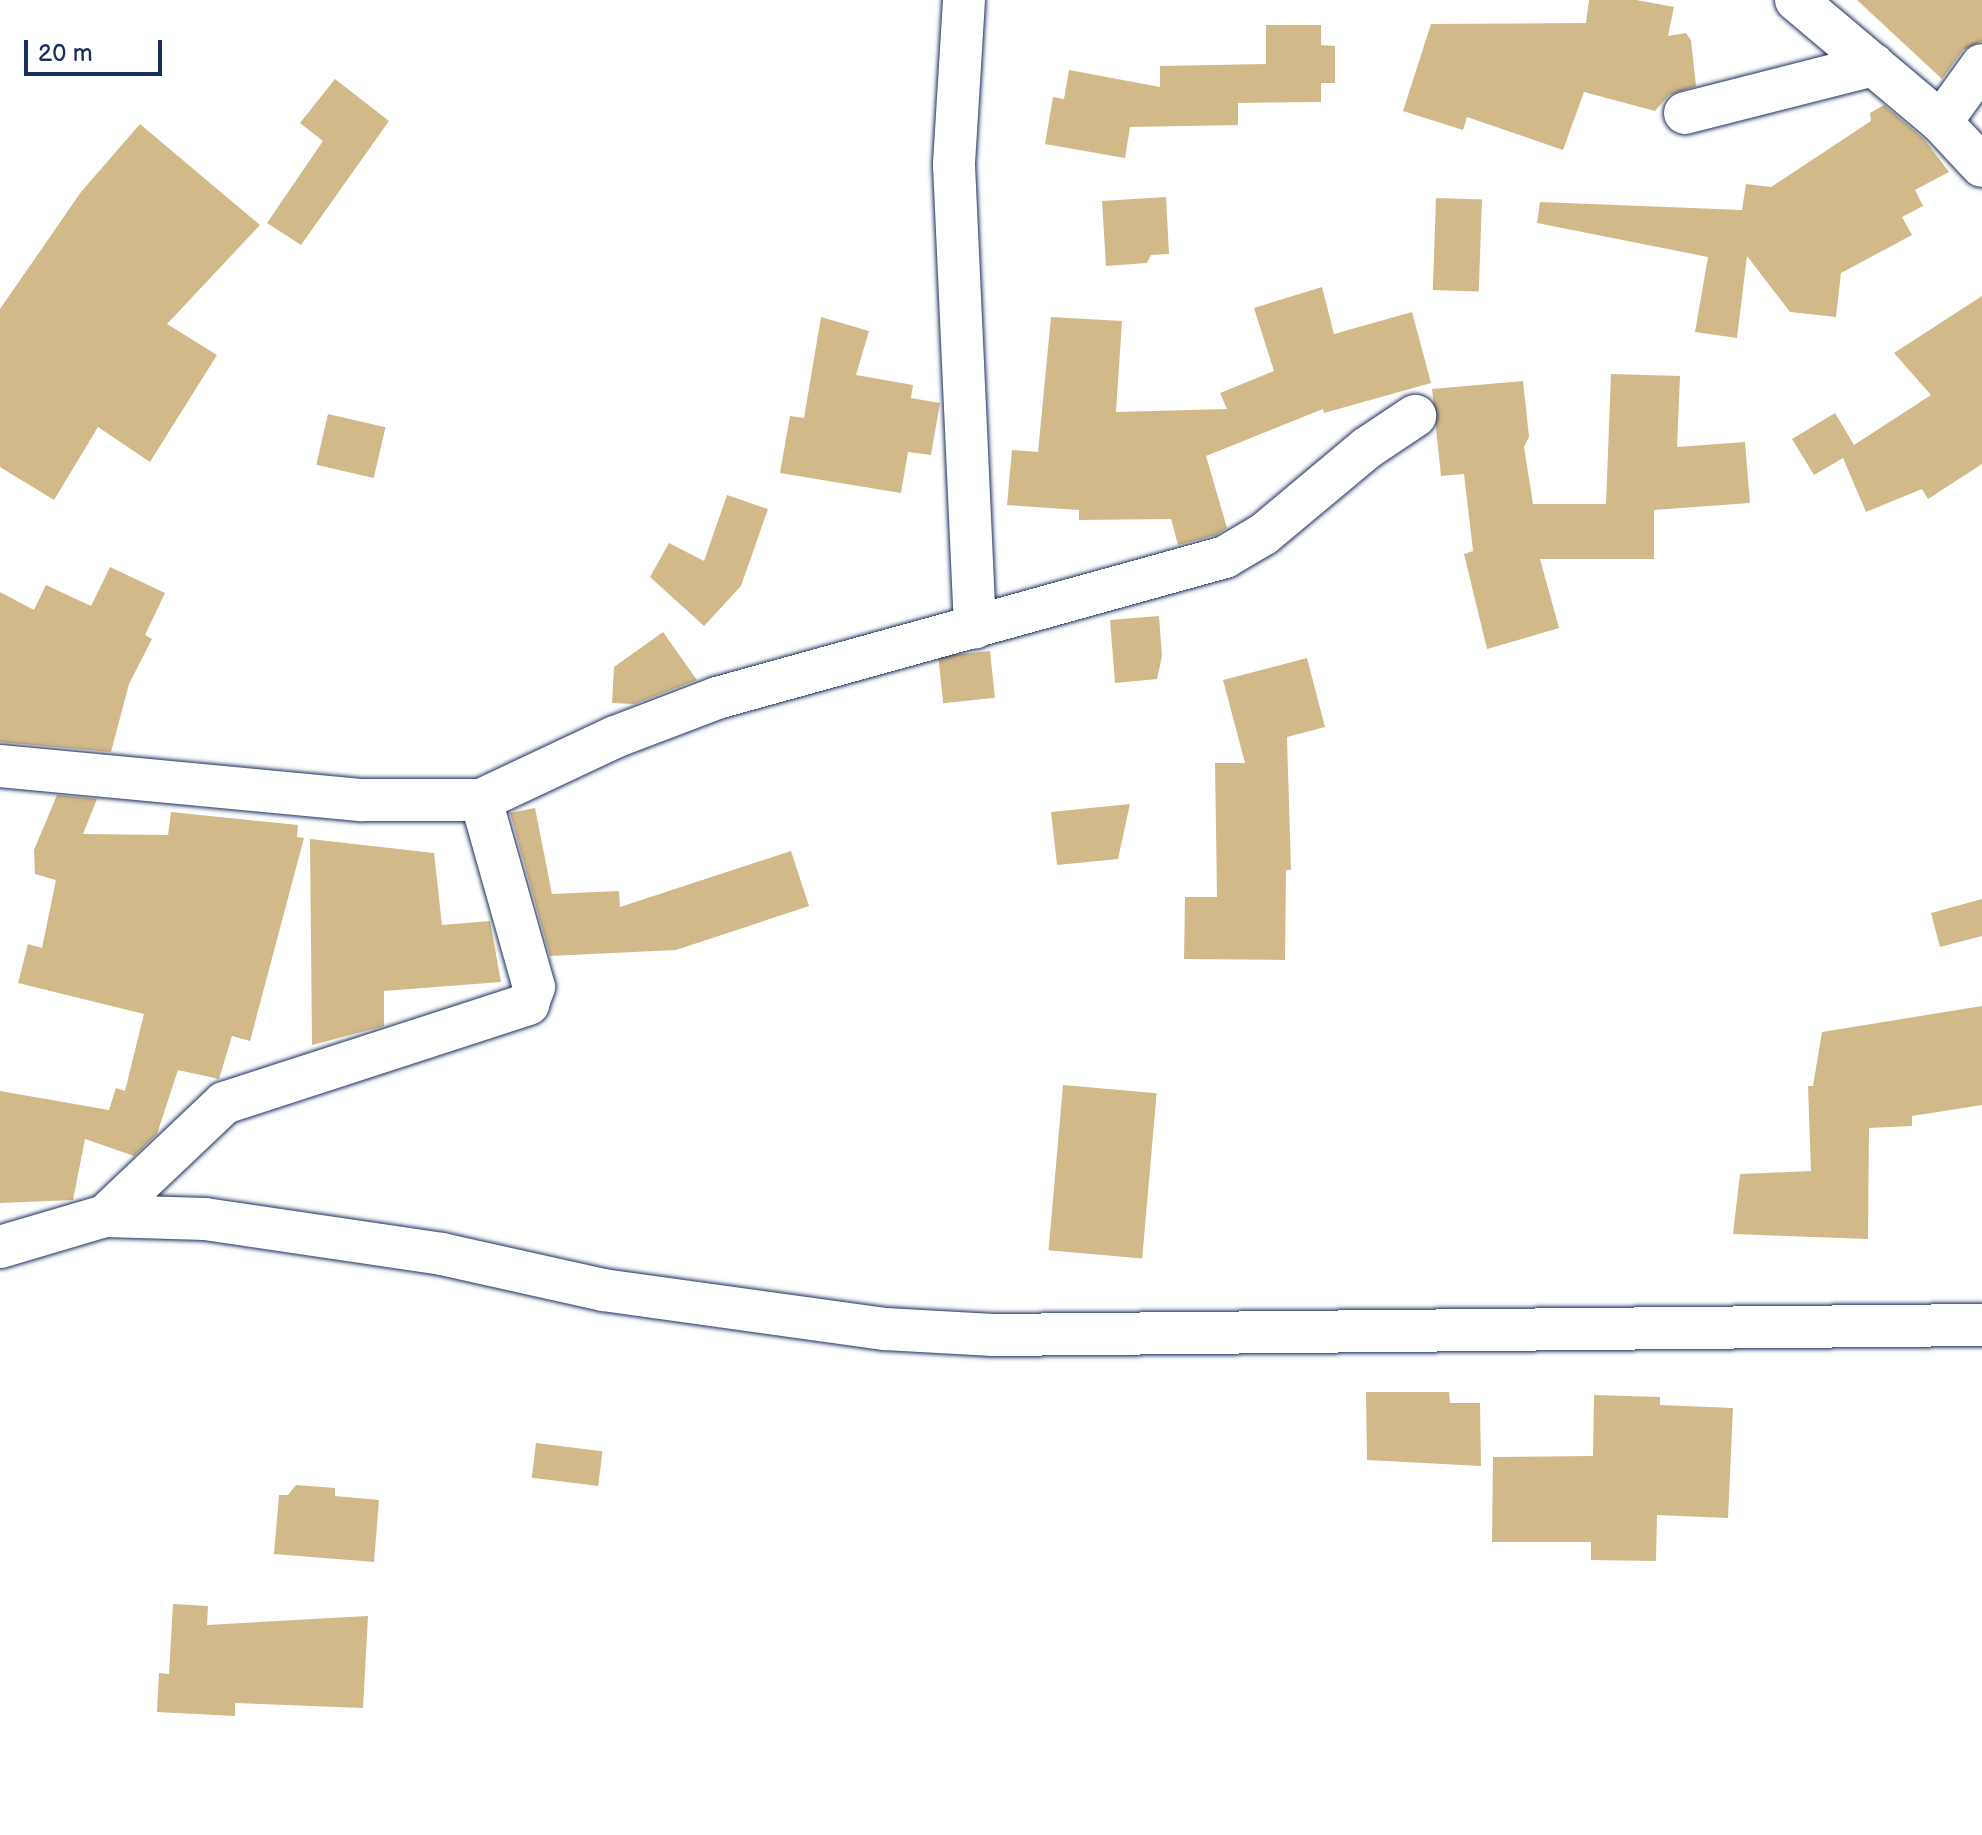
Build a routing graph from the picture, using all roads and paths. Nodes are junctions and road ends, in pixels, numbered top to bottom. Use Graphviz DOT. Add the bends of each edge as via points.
graph roads {
  1 [pos="964,0"];
  2 [pos="1796,0"];
  3 [pos="1874,65"];
  4 [pos="1982,65"];
  5 [pos="1685,113"];
  6 [pos="1941,122"];
  7 [pos="1982,166"];
  8 [pos="1415,416"];
  9 [pos="975,628"];
  10 [pos="0,766"];
  11 [pos="481,800"];
  12 [pos="105,1216"];
  13 [pos="0,1247"];
  14 [pos="1982,1325"];
  1 -- 9 [label="street" via="954,165"];
  2 -- 3 [label="street"];
  3 -- 5 [label="street"];
  3 -- 6 [label="street"];
  4 -- 6 [label="street"];
  6 -- 7 [label="street"];
  8 -- 9 [label="street" via="1367,448 1264,534 1225,557"];
  9 -- 11 [label="street" via="672,713"];
  10 -- 11 [label="street" via="362,800"];
  11 -- 12 [label="street" via="534,987 528,1004 224,1103"];
  12 -- 13 [label="street"];
  12 -- 14 [label="street" via="272,1226 442,1254 603,1290 900,1330 1007,1335"];
}
